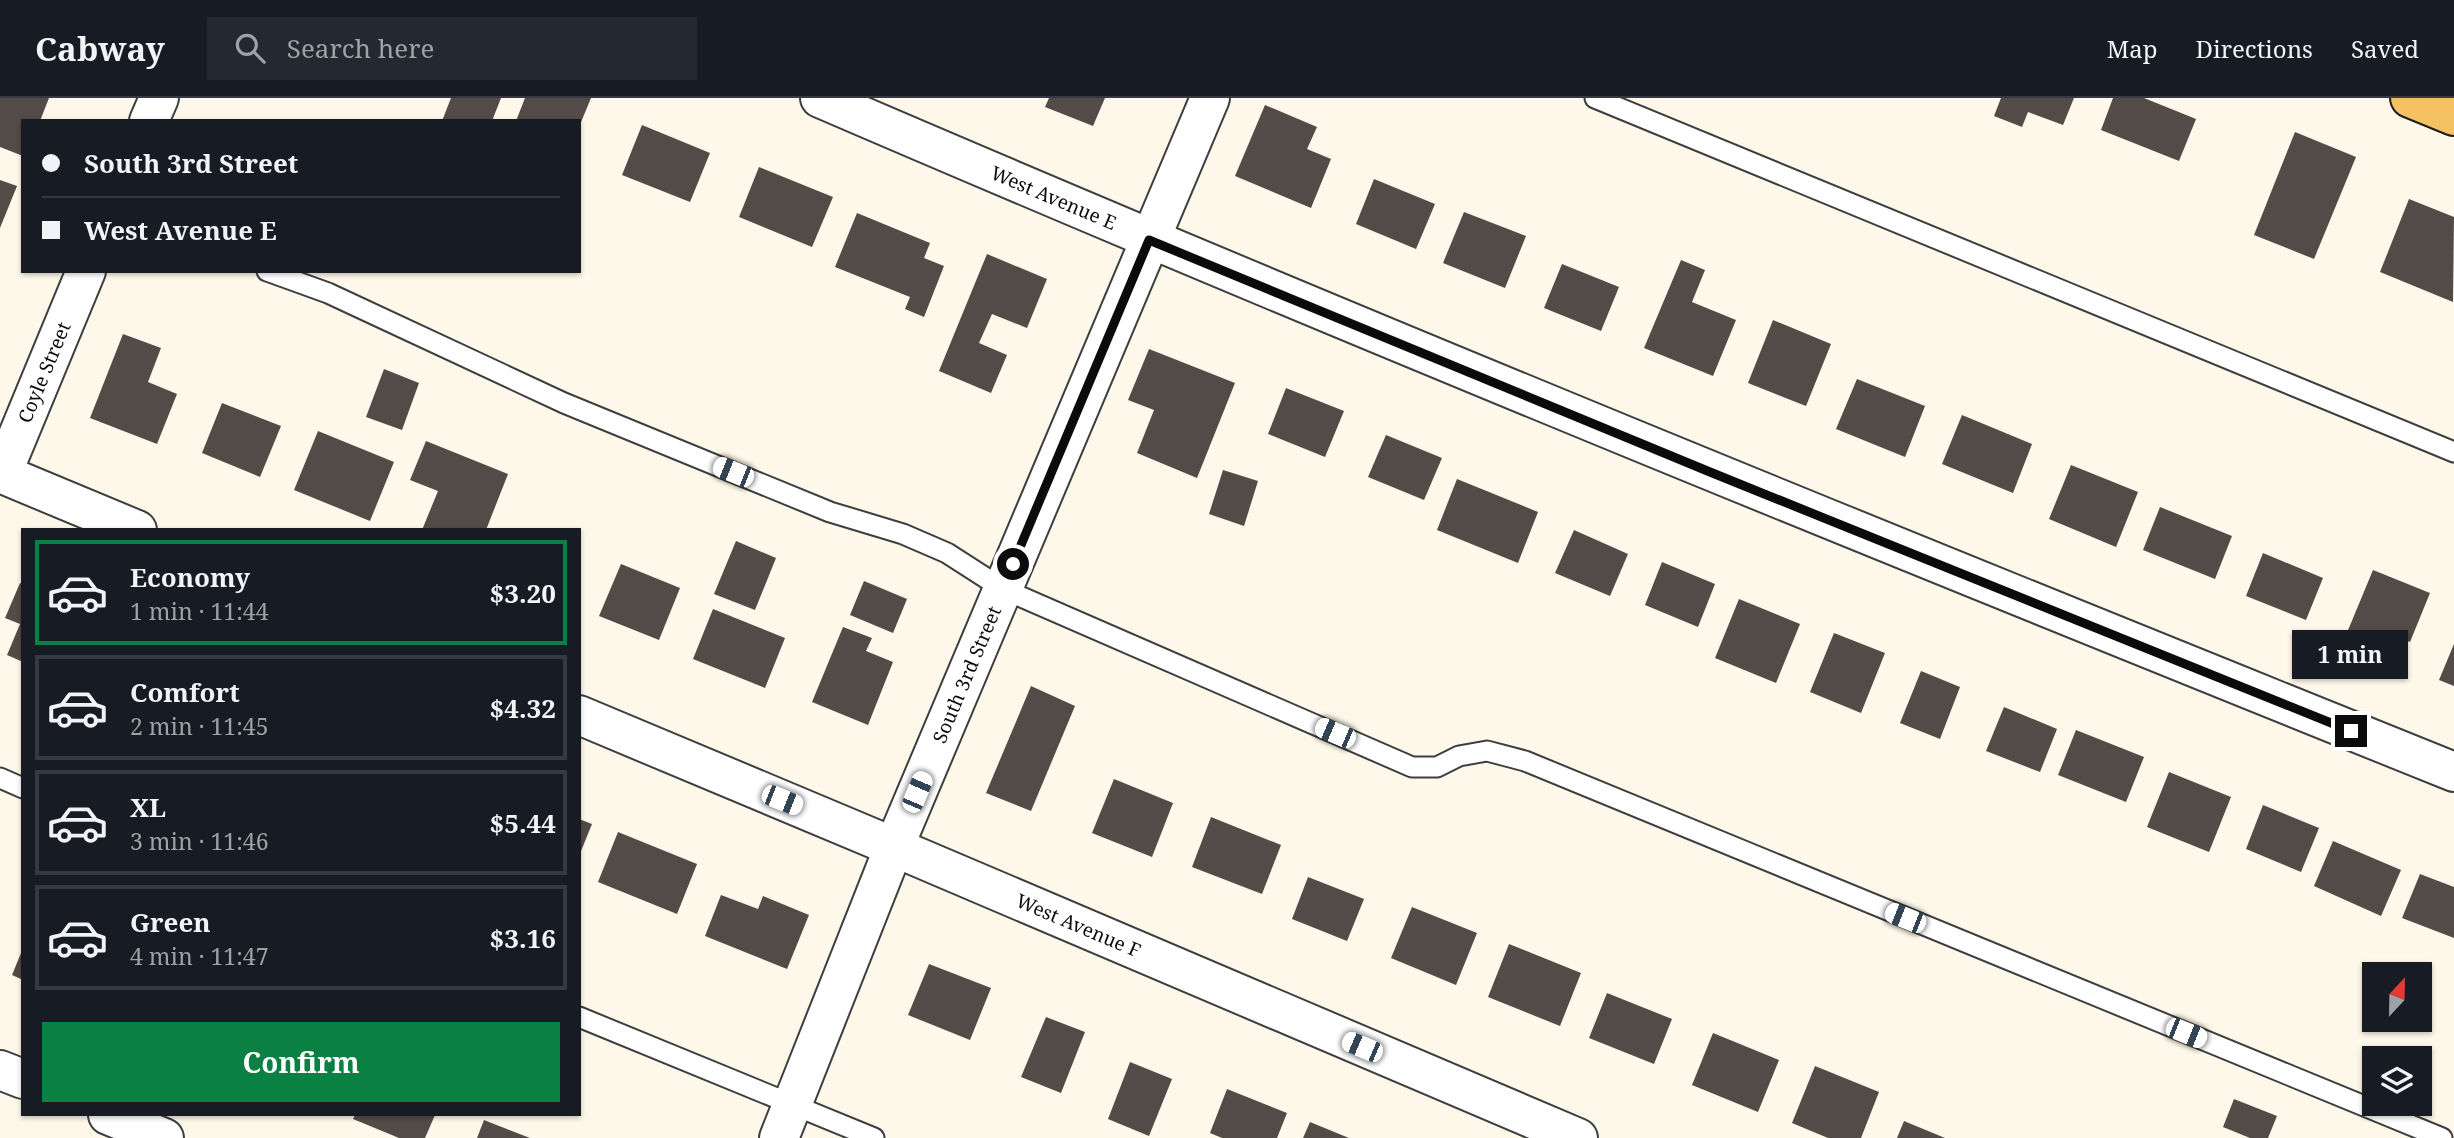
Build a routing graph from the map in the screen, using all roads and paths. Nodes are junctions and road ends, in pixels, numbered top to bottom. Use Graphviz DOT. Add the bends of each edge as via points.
graph roads {
  1 [pos="159,98"];
  2 [pos="820,98"];
  3 [pos="1210,98"];
  4 [pos="1595,98"];
  5 [pos="2410,98"];
  6 [pos="2454,116"];
  7 [pos="150,119"];
  8 [pos="1149,240"];
  9 [pos="85,273"];
  10 [pos="273,273"];
  11 [pos="2454,452"];
  12 [pos="1,473"];
  13 [pos="132,528"];
  14 [pos="1003,589"];
  15 [pos="581,716"];
  16 [pos="2454,772"];
  17 [pos="0,778"];
  18 [pos="21,787"];
  19 [pos="894,846"];
  20 [pos="581,1018"];
  21 [pos="0,1070"];
  22 [pos="21,1078"];
  23 [pos="110,1116"];
  24 [pos="786,1121"];
  25 [pos="164,1138"];
  26 [pos="874,1138"];
  27 [pos="1578,1138"];
  28 [pos="2442,1138"];
  1 -- 7 [label="street"];
  2 -- 8 [label="street, West Avenue E"];
  3 -- 8 [label="street, South 3rd Street"];
  4 -- 11 [label="lane"];
  5 -- 6 [label="main road"];
  8 -- 14 [label="street, South 3rd Street"];
  8 -- 16 [label="street, West Avenue E"];
  9 -- 12 [label="street, Coyle Street"];
  10 -- 14 [label="lane" via="328,293 589,413 830,512 947,553"];
  12 -- 13 [label="street"];
  14 -- 19 [label="street, South 3rd Street"];
  14 -- 28 [label="lane" via="1412,767 1437,766 1487,751 1525,761"];
  15 -- 19 [label="street, West Avenue F"];
  17 -- 18 [label="lane"];
  19 -- 24 [label="street, South 3rd Street"];
  19 -- 27 [label="street, West Avenue F"];
  20 -- 24 [label="lane"];
  21 -- 22 [label="street"];
  23 -- 25 [label="street"];
  24 -- 26 [label="lane"];
}
